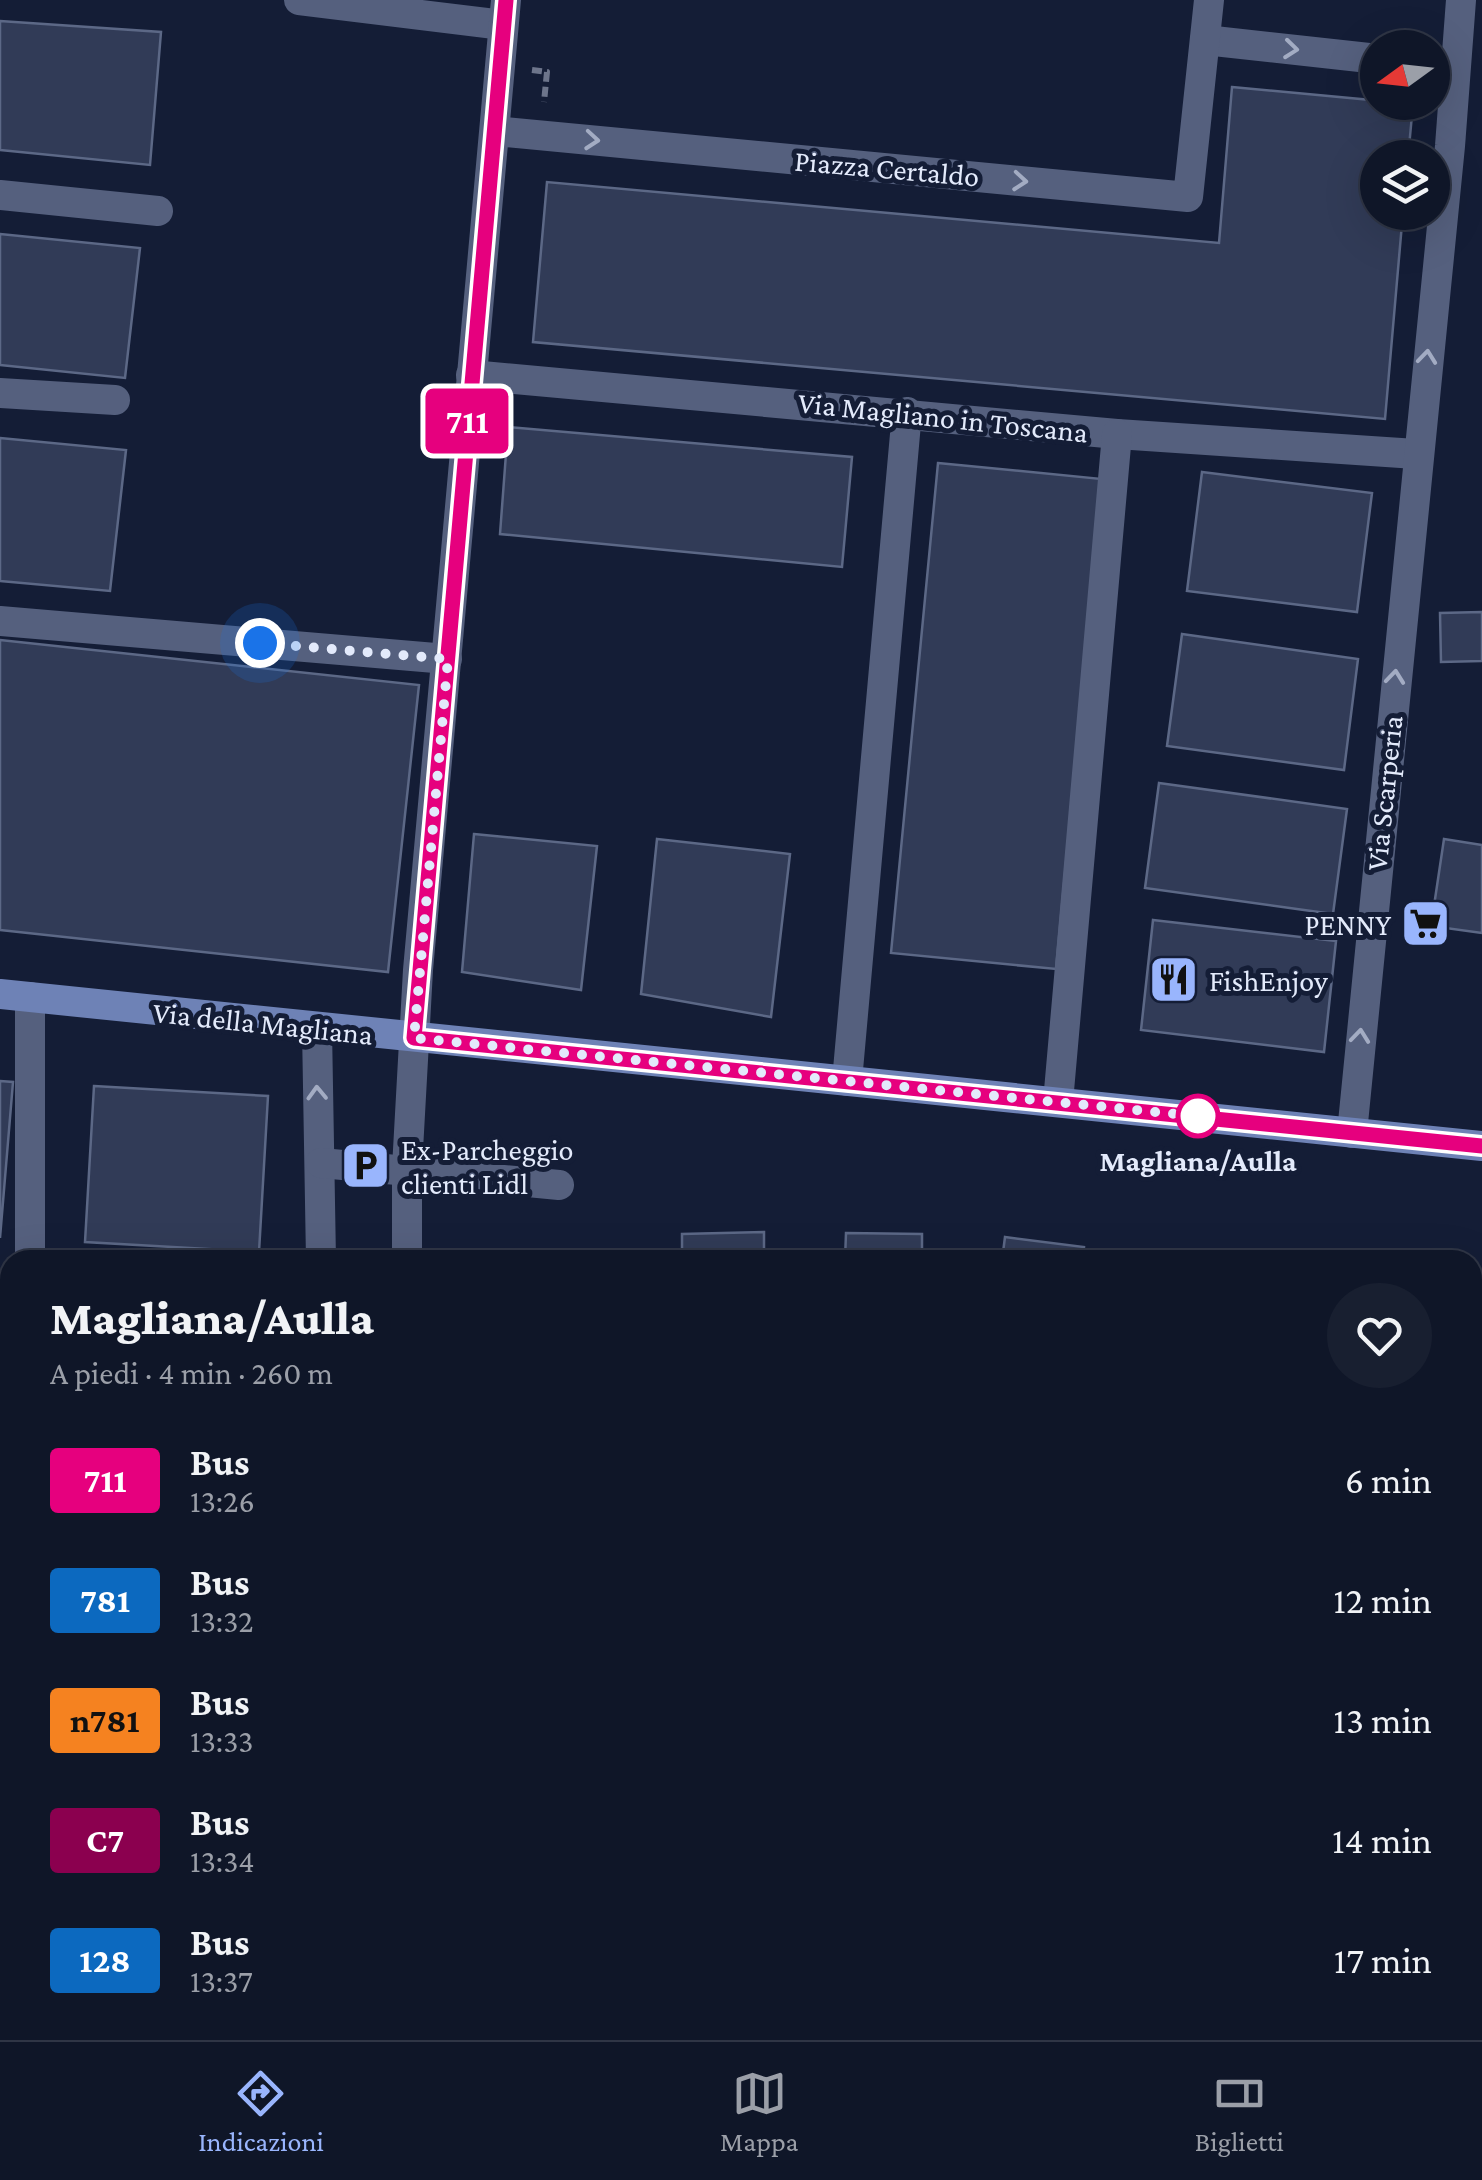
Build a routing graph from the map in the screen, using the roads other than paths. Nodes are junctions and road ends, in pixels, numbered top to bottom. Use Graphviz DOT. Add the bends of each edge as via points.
graph roads {
  1 [pos="299,0"];
  2 [pos="1209,0"];
  3 [pos="1461,0"];
  4 [pos="504,12"];
  5 [pos="1205,40"];
  6 [pos="1450,43"];
  7 [pos="1360,57"];
  8 [pos="1440,120"];
  9 [pos="495,131"];
  10 [pos="0,195"];
  11 [pos="158,211"];
  12 [pos="471,375"];
  13 [pos="0,393"];
  14 [pos="115,400"];
  15 [pos="907,412"];
  16 [pos="1117,434"];
  17 [pos="1416,454"];
  18 [pos="0,620"];
  19 [pos="448,659"];
  20 [pos="15,995"];
  21 [pos="316,1030"];
  22 [pos="414,1038"];
  23 [pos="847,1081"];
  24 [pos="1058,1102"];
  25 [pos="1352,1133"];
  26 [pos="1479,1143"];
  27 [pos="321,1164"];
  28 [pos="407,1168"];
  29 [pos="559,1185"];
  30 [pos="29,1250"];
  31 [pos="321,1250"];
  32 [pos="407,1250"];
  1 -- 4 [label="street"];
  2 -- 5 [label="street, Piazza Certaldo"];
  3 -- 6 [label="street, Via Scarperia"];
  4 -- 9 [label="street"];
  5 -- 7 [label="street, one-way"];
  9 -- 5 [label="street, Piazza Certaldo, one-way" via="1188,197"];
  17 -- 8 [label="street, Via Scarperia, one-way"];
  9 -- 12 [label="street"];
  10 -- 11 [label="street"];
  12 -- 15 [label="street, Via Magliano in Toscana"];
  12 -- 19 [label="street"];
  13 -- 14 [label="street"];
  15 -- 16 [label="street, Via Magliano in Toscana"];
  15 -- 23 [label="street"];
  16 -- 17 [label="street, Via Magliano in Toscana"];
  16 -- 24 [label="street"];
  25 -- 17 [label="street, Via Scarperia, one-way"];
  18 -- 19 [label="street"];
  19 -- 22 [label="street"];
  20 -- 21 [label="main road, Via della Magliana"];
  20 -- 30 [label="street"];
  21 -- 22 [label="main road, Via della Magliana"];
  27 -- 21 [label="street, one-way"];
  22 -- 23 [label="main road, Via della Magliana"];
  22 -- 28 [label="street"];
  23 -- 24 [label="main road, Via della Magliana"];
  24 -- 25 [label="main road, Via della Magliana"];
  25 -- 26 [label="main road, Via della Magliana"];
  27 -- 28 [label="street"];
  27 -- 31 [label="street"];
  28 -- 29 [label="street"];
  28 -- 32 [label="street"];
}
